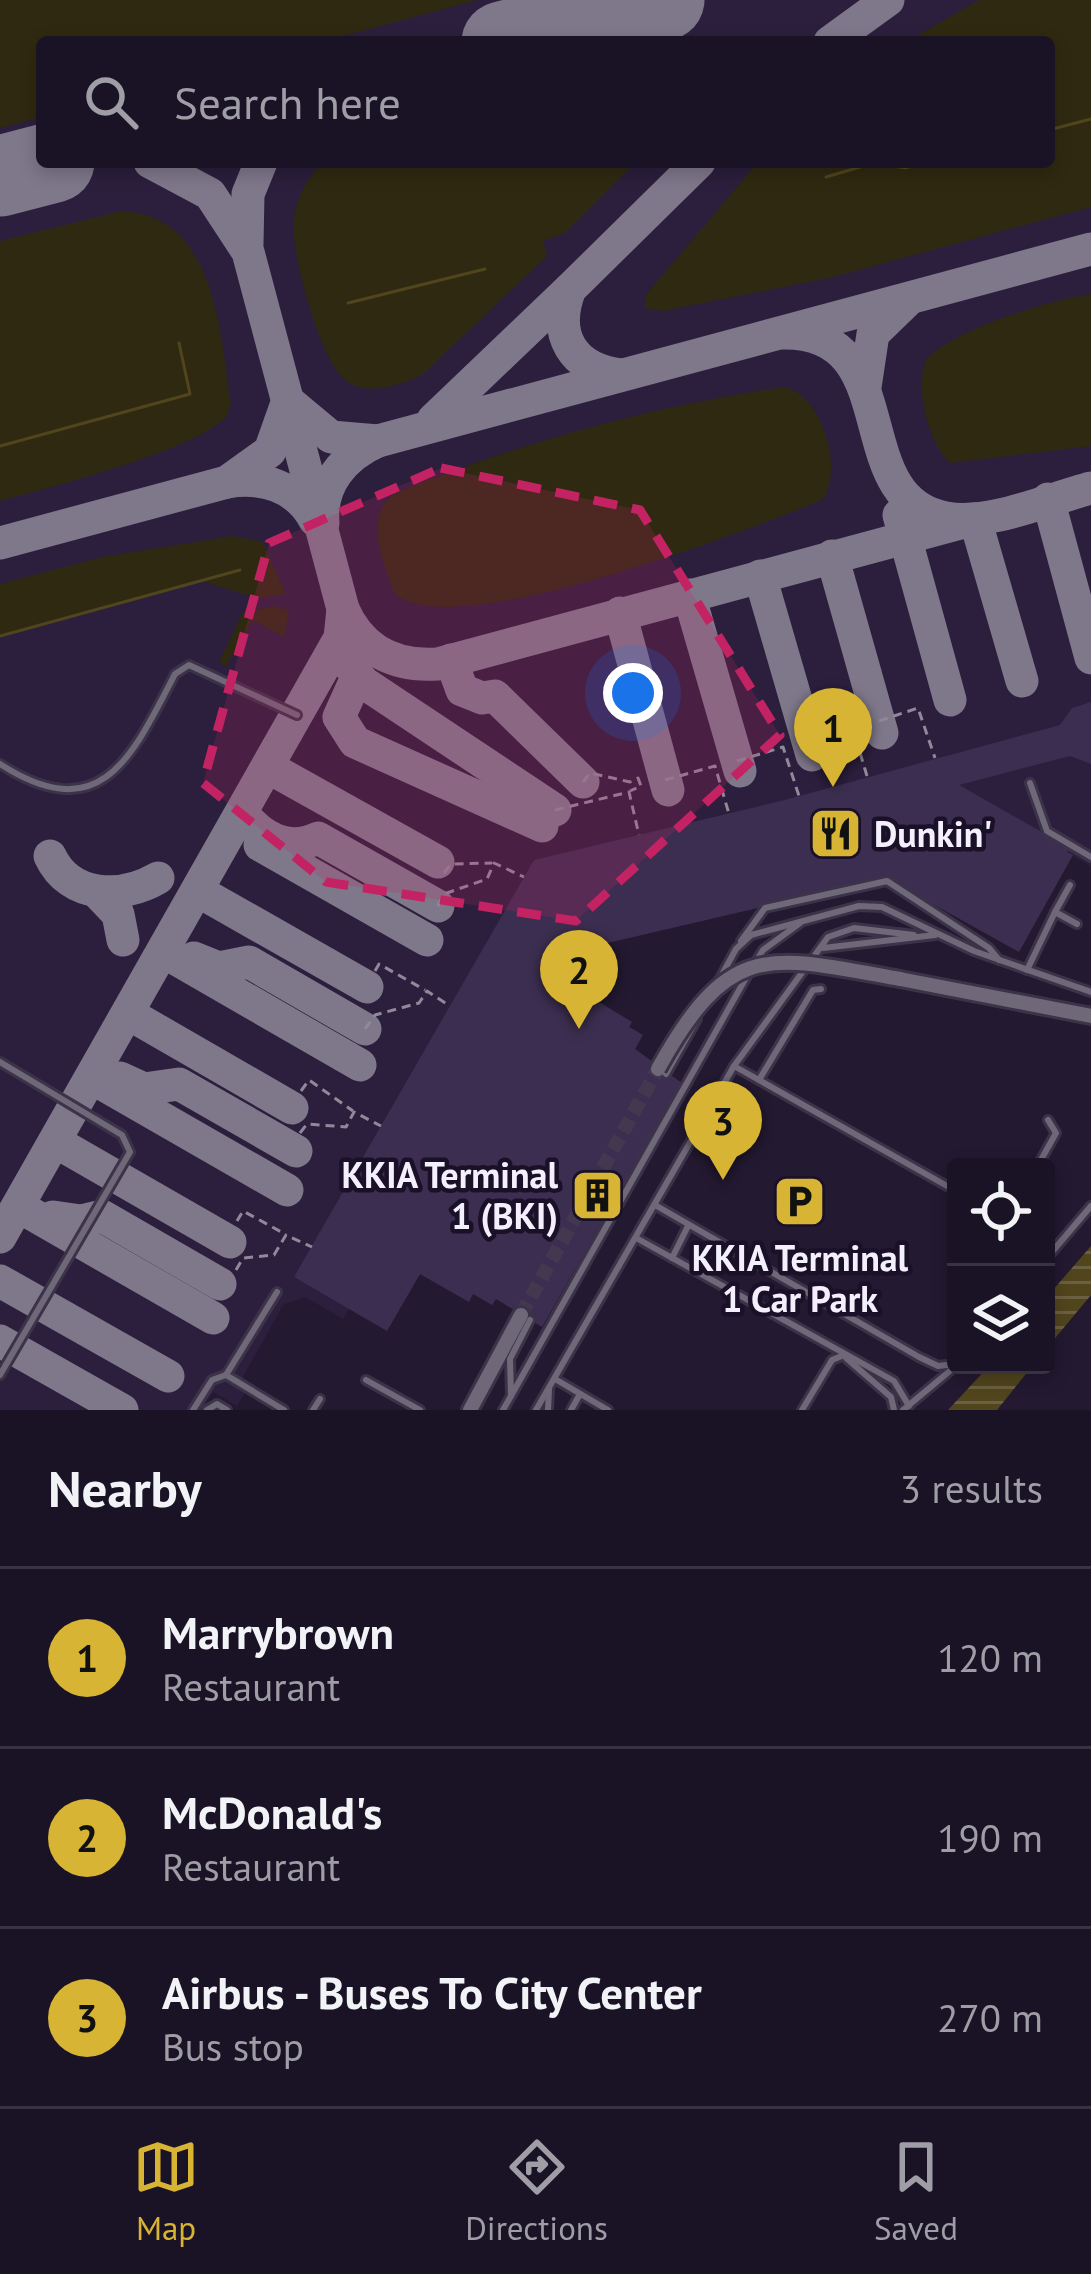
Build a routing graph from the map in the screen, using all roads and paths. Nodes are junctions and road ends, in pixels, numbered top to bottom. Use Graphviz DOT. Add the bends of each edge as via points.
graph roads {
  1 [pos="297,715"];
  2 [pos="879,721"];
  3 [pos="807,740"];
  4 [pos="935,758"];
  5 [pos="737,761"];
  6 [pos="0,764"];
  7 [pos="867,776"];
  8 [pos="665,780"];
  9 [pos="583,782"];
  10 [pos="1030,783"];
  11 [pos="628,792"];
  12 [pos="799,796"];
  13 [pos="554,810"];
  14 [pos="729,814"];
  15 [pos="639,835"];
  16 [pos="1091,857"];
  17 [pos="494,863"];
  18 [pos="444,873"];
  19 [pos="524,877"];
  20 [pos="1070,885"];
  21 [pos="438,906"];
  22 [pos="1055,912"];
  23 [pos="800,923"];
  24 [pos="1077,924"];
  25 [pos="936,934"];
  26 [pos="914,935"];
  27 [pos="736,949"];
  28 [pos="820,949"];
  29 [pos="999,960"];
  30 [pos="1027,970"];
  31 [pos="375,971"];
  32 [pos="821,989"];
  33 [pos="427,991"];
  34 [pos="1091,992"];
  35 [pos="450,1006"];
  36 [pos="1091,1016"];
  37 [pos="365,1029"];
  38 [pos="0,1062"];
  39 [pos="734,1066"];
  40 [pos="662,1071"];
  41 [pos="759,1080"];
  42 [pos="301,1091"];
  43 [pos="354,1112"];
  44 [pos="1048,1120"];
  45 [pos="381,1126"];
  46 [pos="300,1133"];
  47 [pos="1042,1158"];
  48 [pos="947,1186"];
  49 [pos="656,1205"];
  50 [pos="1091,1206"];
  51 [pos="237,1221"];
  52 [pos="688,1226"];
  53 [pos="286,1234"];
  54 [pos="638,1239"];
  55 [pos="312,1247"];
  56 [pos="1055,1247"];
  57 [pos="672,1258"];
  58 [pos="236,1270"];
  59 [pos="277,1292"];
  60 [pos="525,1317"];
  61 [pos="844,1355"];
  62 [pos="947,1365"];
  63 [pos="947,1373"];
  64 [pos="0,1375"];
  65 [pos="226,1375"];
  66 [pos="555,1379"];
  67 [pos="366,1380"];
  68 [pos="549,1388"];
  69 [pos="580,1394"];
  70 [pos="511,1396"];
  71 [pos="320,1400"];
  72 [pos="906,1408"];
  73 [pos="193,1410"];
  74 [pos="207,1410"];
  75 [pos="227,1410"];
  76 [pos="284,1410"];
  77 [pos="313,1410"];
  78 [pos="420,1410"];
  79 [pos="470,1410"];
  80 [pos="503,1410"];
  81 [pos="536,1410"];
  82 [pos="548,1410"];
  83 [pos="571,1410"];
  84 [pos="608,1410"];
  85 [pos="802,1410"];
  86 [pos="894,1410"];
  1 -- 6 [label="lane" via="201,667 182,666 106,779 80,791 57,790"];
  2 -- 4 [label="path" via="919,708"];
  3 -- 7 [label="path" via="852,726"];
  5 -- 12 [label="path" via="783,747"];
  8 -- 14 [label="path" via="715,766"];
  9 -- 11 [label="path" via="590,773 638,778 641,786"];
  10 -- 16 [label="lane" via="1047,831"];
  11 -- 13 [label="path"];
  11 -- 15 [label="path"];
  17 -- 18 [label="path" via="451,864"];
  17 -- 19 [label="path"];
  17 -- 21 [label="path" via="487,879 444,894"];
  20 -- 22 [label="lane"];
  22 -- 24 [label="lane"];
  22 -- 30 [label="lane"];
  23 -- 25 [label="lane" via="871,906"];
  23 -- 27 [label="lane" via="751,935"];
  23 -- 70 [label="lane" via="763,950 711,1034"];
  25 -- 26 [label="lane"];
  25 -- 29 [label="lane"];
  26 -- 28 [label="lane"];
  26 -- 28 [label="lane" via="854,928 834,933"];
  27 -- 29 [label="lane" via="761,910 881,881"];
  27 -- 40 [label="lane"];
  28 -- 39 [label="lane"];
  29 -- 30 [label="lane"];
  30 -- 34 [label="lane"];
  31 -- 33 [label="path" via="380,964"];
  32 -- 41 [label="lane" via="813,990"];
  33 -- 35 [label="path"];
  33 -- 37 [label="path" via="418,1004 375,1015"];
  36 -- 40 [label="street, bridge" via="793,960 741,969 705,996"];
  38 -- 64 [label="lane" via="122,1135 130,1152"];
  39 -- 41 [label="lane"];
  39 -- 49 [label="lane"];
  41 -- 48 [label="lane"];
  42 -- 43 [label="path" via="309,1080"];
  43 -- 45 [label="path"];
  43 -- 46 [label="path" via="346,1127 307,1124"];
  44 -- 47 [label="lane" via="1056,1133"];
  49 -- 52 [label="lane"];
  49 -- 54 [label="lane"];
  50 -- 56 [label="lane"];
  51 -- 53 [label="path" via="243,1211"];
  52 -- 57 [label="lane"];
  52 -- 62 [label="lane" via="919,1357"];
  53 -- 55 [label="path"];
  53 -- 58 [label="path" via="274,1255 243,1258"];
  54 -- 57 [label="lane"];
  54 -- 66 [label="lane"];
  57 -- 61 [label="lane"];
  59 -- 65 [label="lane"];
  60 -- 70 [label="lane" via="510,1359"];
  60 -- 79 [label="street"];
  61 -- 72 [label="lane" via="895,1381"];
  61 -- 85 [label="lane" via="832,1360"];
  61 -- 86 [label="lane" via="891,1397"];
  63 -- 72 [label="lane"];
  65 -- 73 [label="lane" via="212,1380"];
  65 -- 76 [label="lane"];
  66 -- 68 [label="lane"];
  66 -- 69 [label="lane"];
  67 -- 78 [label="lane"];
  68 -- 81 [label="lane"];
  68 -- 82 [label="lane"];
  69 -- 83 [label="lane"];
  69 -- 84 [label="lane"];
  70 -- 80 [label="lane"];
  71 -- 77 [label="lane"];
  74 -- 75 [label="lane"];
}
